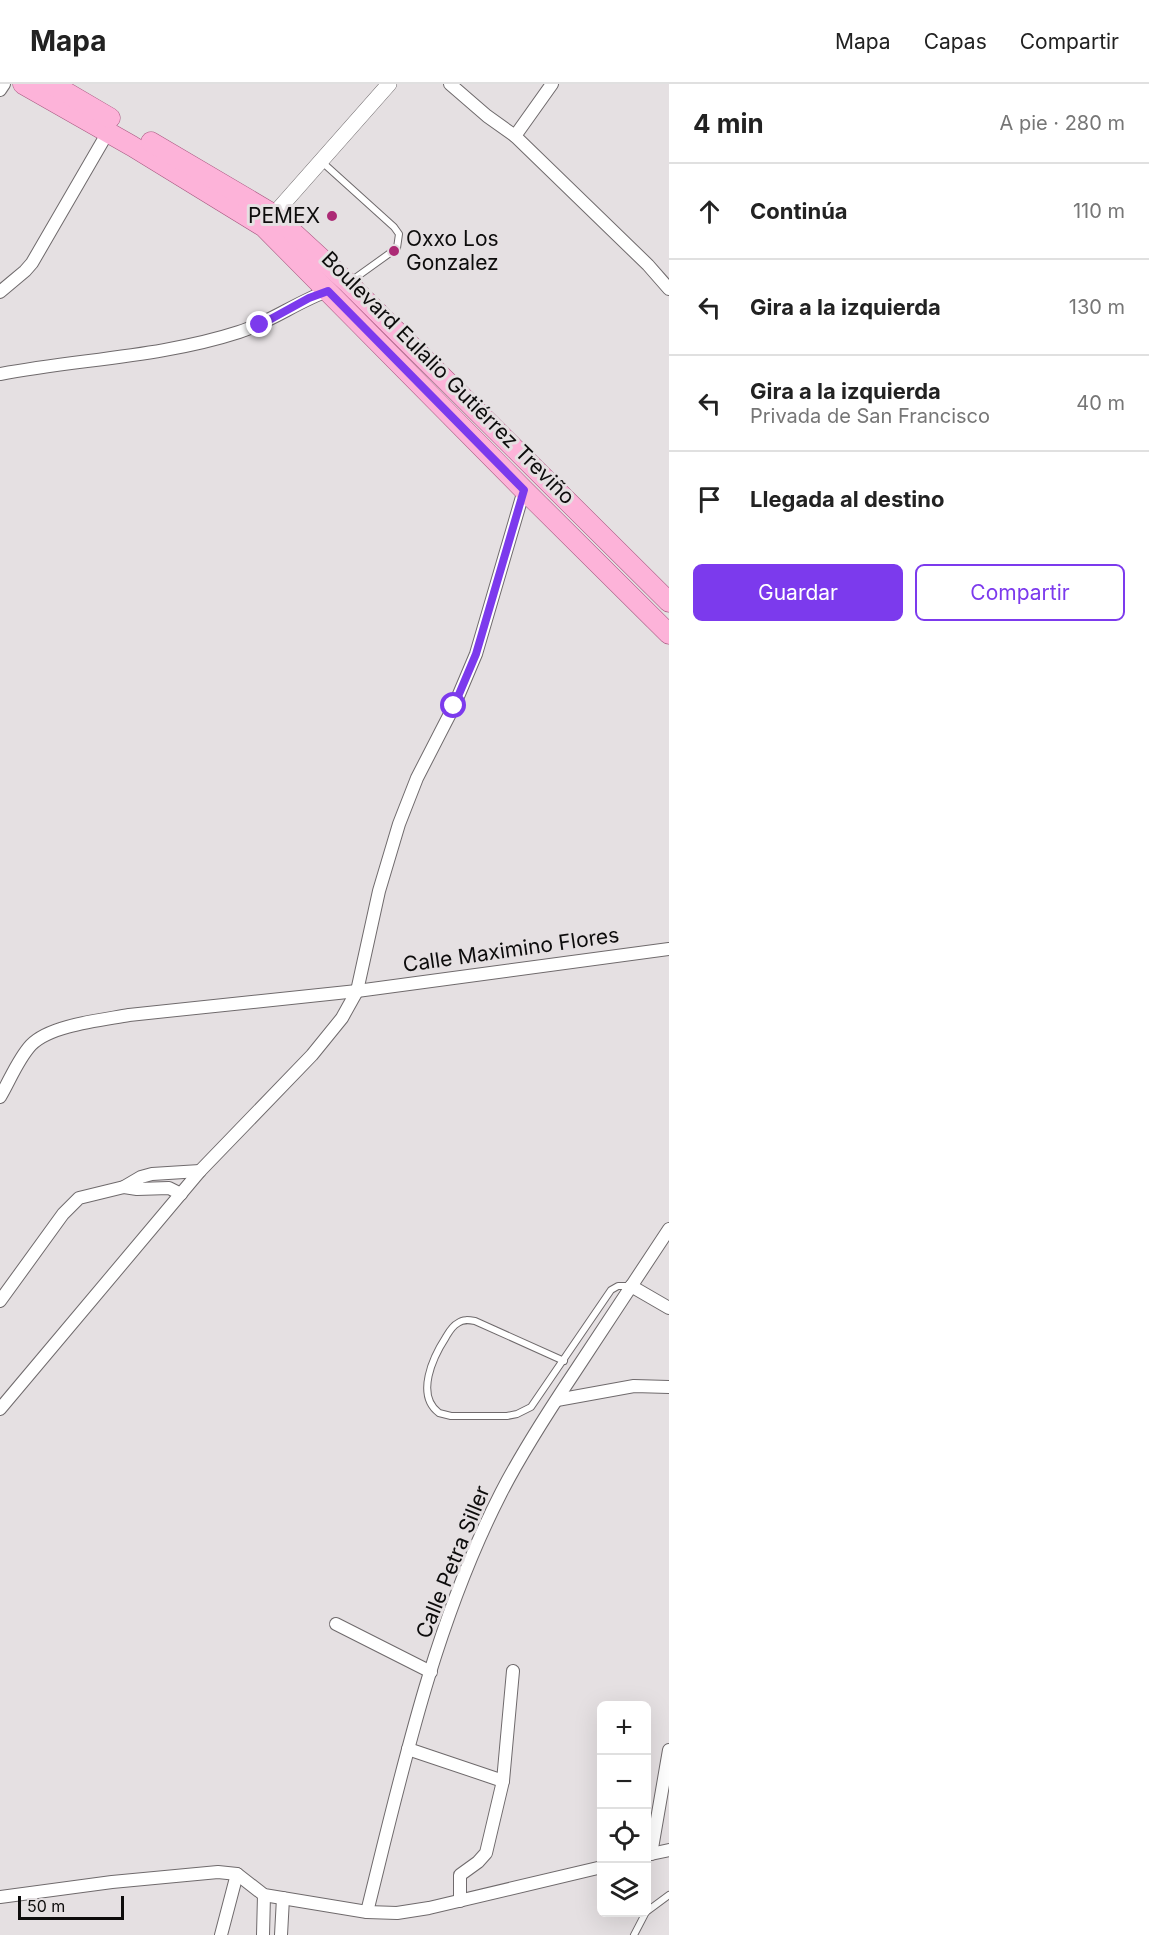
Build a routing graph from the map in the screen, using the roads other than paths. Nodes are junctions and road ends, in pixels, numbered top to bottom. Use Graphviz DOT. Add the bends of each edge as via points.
graph roads {
  1 [pos="4,84"];
  2 [pos="23,84"];
  3 [pos="52,84"];
  4 [pos="389,84"];
  5 [pos="450,84"];
  6 [pos="552,84"];
  7 [pos="0,90"];
  8 [pos="108,132"];
  9 [pos="515,136"];
  10 [pos="321,161"];
  11 [pos="269,220"];
  12 [pos="348,283"];
  13 [pos="669,289"];
  14 [pos="328,291"];
  15 [pos="0,292"];
  16 [pos="0,374"];
  17 [pos="501,438"];
  18 [pos="488,453"];
  19 [pos="524,490"];
  20 [pos="653,586"];
  21 [pos="669,602"];
  22 [pos="638,603"];
  23 [pos="669,634"];
  24 [pos="669,949"];
  25 [pos="357,991"];
  26 [pos="0,1097"];
  27 [pos="200,1170"];
  28 [pos="124,1187"];
  29 [pos="181,1194"];
  30 [pos="669,1229"];
  31 [pos="631,1286"];
  32 [pos="0,1301"];
  33 [pos="669,1308"];
  34 [pos="564,1361"];
  35 [pos="669,1387"];
  36 [pos="556,1400"];
  37 [pos="0,1409"];
  38 [pos="336,1624"];
  39 [pos="513,1671"];
  40 [pos="431,1672"];
  41 [pos="408,1749"];
  42 [pos="669,1750"];
  43 [pos="503,1781"];
  44 [pos="651,1844"];
  45 [pos="669,1850"];
  46 [pos="651,1854"];
  47 [pos="597,1867"];
  48 [pos="237,1874"];
  49 [pos="264,1895"];
  50 [pos="669,1895"];
  51 [pos="0,1897"];
  52 [pos="283,1898"];
  53 [pos="460,1900"];
  54 [pos="651,1908"];
  55 [pos="367,1912"];
  56 [pos="643,1917"];
  57 [pos="222,1935"];
  58 [pos="263,1935"];
  59 [pos="281,1935"];
  60 [pos="634,1935"];
  1 -- 7 [label="street"];
  2 -- 8 [label="main road, Boulevard Eulalio Gutiérrez Treviño"];
  3 -- 11 [label="main road, Boulevard Eulalio Gutiérrez Treviño"];
  4 -- 10 [label="street"];
  5 -- 9 [label="street"];
  6 -- 9 [label="street"];
  8 -- 11 [label="main road, Boulevard Eulalio Gutiérrez Treviño"];
  8 -- 15 [label="street" via="32,263"];
  9 -- 13 [label="street"];
  10 -- 11 [label="street"];
  10 -- 12 [label="lane" via="399,234 397,248"];
  11 -- 12 [label="main road, Boulevard Eulalio Gutiérrez Treviño"];
  11 -- 14 [label="main road, Boulevard Eulalio Gutiérrez Treviño"];
  12 -- 14 [label="street"];
  12 -- 17 [label="main road, Boulevard Eulalio Gutiérrez Treviño"];
  14 -- 16 [label="street" via="260,325 209,341"];
  14 -- 18 [label="main road, Boulevard Eulalio Gutiérrez Treviño"];
  17 -- 18 [label="main road"];
  17 -- 20 [label="main road, Boulevard Eulalio Gutiérrez Treviño"];
  18 -- 19 [label="main road, Boulevard Eulalio Gutiérrez Treviño"];
  19 -- 22 [label="main road, Boulevard Eulalio Gutiérrez Treviño"];
  19 -- 25 [label="street" via="469,671 399,824 379,891"];
  20 -- 21 [label="main road, Boulevard Eulalio Gutiérrez Treviño"];
  20 -- 22 [label="main road"];
  22 -- 23 [label="main road, Boulevard Eulalio Gutiérrez Treviño"];
  24 -- 25 [label="street, Calle Maximino Flores"];
  25 -- 26 [label="street, Calle Maximino Flores" via="129,1016 54,1032 31,1045"];
  25 -- 27 [label="street" via="328,1037"];
  27 -- 28 [label="street" via="152,1174"];
  27 -- 29 [label="street"];
  28 -- 29 [label="street" via="169,1188"];
  28 -- 32 [label="street" via="79,1198"];
  29 -- 37 [label="street"];
  30 -- 31 [label="street, Calle Petra Siller"];
  31 -- 33 [label="street"];
  31 -- 34 [label="lane" via="611,1290"];
  31 -- 36 [label="street, Calle Petra Siller"];
  34 -- 34 [label="lane" via="531,1407 517,1414 451,1416 436,1411 429,1400 427,1381 434,1357 459,1321 476,1321"];
  35 -- 36 [label="street" via="634,1386"];
  36 -- 40 [label="street, Calle Petra Siller" via="496,1503 457,1595"];
  38 -- 40 [label="street"];
  39 -- 43 [label="street"];
  40 -- 41 [label="street, Calle Petra Siller"];
  41 -- 43 [label="street"];
  41 -- 55 [label="street, Calle Petra Siller"];
  42 -- 44 [label="street"];
  43 -- 53 [label="street" via="486,1853 460,1875"];
  45 -- 46 [label="street"];
  47 -- 53 [label="street"];
  48 -- 49 [label="street"];
  48 -- 51 [label="street" via="175,1876"];
  48 -- 57 [label="street"];
  49 -- 52 [label="street"];
  49 -- 58 [label="street"];
  50 -- 54 [label="lane"];
  52 -- 55 [label="street"];
  52 -- 59 [label="street"];
  53 -- 55 [label="street" via="397,1913"];
  56 -- 60 [label="lane"];
}
